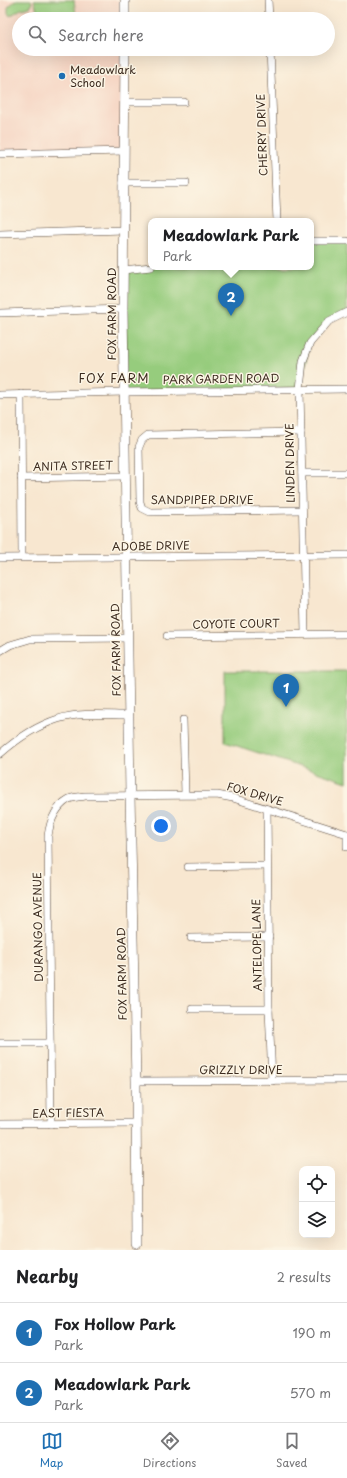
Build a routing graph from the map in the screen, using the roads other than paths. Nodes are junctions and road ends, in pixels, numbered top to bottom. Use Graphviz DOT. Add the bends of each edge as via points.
graph roads {
  1 [pos="125,0"];
  2 [pos="268,0"];
  3 [pos="125,12"];
  4 [pos="269,12"];
  5 [pos="125,56"];
  6 [pos="270,56"];
  7 [pos="125,102"];
  8 [pos="184,102"];
  9 [pos="124,151"];
  10 [pos="0,154"];
  11 [pos="123,183"];
  12 [pos="186,183"];
  13 [pos="277,218"];
  14 [pos="124,230"];
  15 [pos="0,234"];
  16 [pos="347,240"];
  17 [pos="314,241"];
  18 [pos="148,267"];
  19 [pos="123,270"];
  20 [pos="123,310"];
  21 [pos="347,312"];
  22 [pos="0,313"];
  23 [pos="300,389"];
  24 [pos="347,389"];
  25 [pos="124,392"];
  26 [pos="20,394"];
  27 [pos="0,395"];
  28 [pos="301,432"];
  29 [pos="302,473"];
  30 [pos="347,473"];
  31 [pos="126,476"];
  32 [pos="21,478"];
  33 [pos="302,510"];
  34 [pos="303,555"];
  35 [pos="347,555"];
  36 [pos="22,557"];
  37 [pos="127,557"];
  38 [pos="0,558"];
  39 [pos="305,634"];
  40 [pos="347,634"];
  41 [pos="166,636"];
  42 [pos="128,638"];
  43 [pos="0,651"];
  44 [pos="130,715"];
  45 [pos="183,720"];
  46 [pos="0,754"];
  47 [pos="184,794"];
  48 [pos="130,795"];
  49 [pos="267,809"];
  50 [pos="347,834"];
  51 [pos="347,847"];
  52 [pos="267,866"];
  53 [pos="188,867"];
  54 [pos="191,938"];
  55 [pos="269,938"];
  56 [pos="192,1009"];
  57 [pos="269,1009"];
  58 [pos="0,1043"];
  59 [pos="50,1043"];
  60 [pos="347,1080"];
  61 [pos="136,1081"];
  62 [pos="272,1081"];
  63 [pos="136,1123"];
  64 [pos="0,1124"];
  65 [pos="51,1124"];
  66 [pos="137,1247"];
  1 -- 3 [label="street"];
  2 -- 4 [label="street"];
  5 -- 7 [label="street, FOX FARM ROAD"];
  6 -- 13 [label="street, CHERRY DRIVE"];
  7 -- 8 [label="street"];
  7 -- 9 [label="street, FOX FARM ROAD"];
  9 -- 10 [label="street"];
  9 -- 11 [label="street, FOX FARM ROAD"];
  11 -- 12 [label="street"];
  11 -- 14 [label="street, FOX FARM ROAD"];
  14 -- 15 [label="street"];
  14 -- 19 [label="street, FOX FARM ROAD"];
  16 -- 17 [label="street"];
  18 -- 19 [label="street"];
  19 -- 20 [label="street, FOX FARM ROAD"];
  20 -- 22 [label="street"];
  20 -- 25 [label="street, FOX FARM ROAD"];
  21 -- 23 [label="street, LINDEN DRIVE" via="329,321 310,343 303,361"];
  23 -- 24 [label="street, PARK GARDEN ROAD"];
  23 -- 25 [label="street, PARK GARDEN ROAD"];
  23 -- 28 [label="street, LINDEN DRIVE"];
  25 -- 26 [label="street, PARK GARDEN ROAD"];
  25 -- 31 [label="street, FOX FARM ROAD"];
  26 -- 27 [label="street, PARK GARDEN ROAD"];
  26 -- 32 [label="street"];
  28 -- 29 [label="street, LINDEN DRIVE"];
  28 -- 33 [label="street, SANDPIPER DRIVE" via="148,435 139,446 140,502 142,508 150,512"];
  29 -- 30 [label="street"];
  29 -- 33 [label="street, LINDEN DRIVE"];
  31 -- 32 [label="street, ANITA STREET"];
  31 -- 37 [label="street, FOX FARM ROAD"];
  32 -- 36 [label="street"];
  33 -- 34 [label="street, LINDEN DRIVE"];
  34 -- 35 [label="street, ADOBE DRIVE"];
  34 -- 37 [label="street, ADOBE DRIVE"];
  34 -- 39 [label="street, LINDEN DRIVE"];
  36 -- 37 [label="street, ADOBE DRIVE"];
  36 -- 38 [label="street, ADOBE DRIVE"];
  37 -- 42 [label="street, FOX FARM ROAD"];
  39 -- 40 [label="street, COYOTE COURT"];
  39 -- 41 [label="street, COYOTE COURT"];
  42 -- 43 [label="street" via="30,639"];
  42 -- 44 [label="street, FOX FARM ROAD"];
  44 -- 46 [label="street" via="59,719 33,729"];
  44 -- 48 [label="street, FOX FARM ROAD"];
  45 -- 47 [label="street"];
  47 -- 48 [label="street, FOX DRIVE"];
  47 -- 49 [label="street, FOX DRIVE" via="217,795"];
  48 -- 59 [label="street, DURANGO AVENUE" via="70,798 58,808 49,824"];
  48 -- 61 [label="street, FOX FARM ROAD"];
  49 -- 50 [label="street, FOX DRIVE"];
  49 -- 52 [label="street, ANTELOPE LANE"];
  50 -- 51 [label="street"];
  52 -- 53 [label="street"];
  52 -- 55 [label="street, ANTELOPE LANE"];
  54 -- 55 [label="street"];
  55 -- 57 [label="street, ANTELOPE LANE"];
  56 -- 57 [label="street"];
  57 -- 62 [label="street, ANTELOPE LANE"];
  58 -- 59 [label="street"];
  59 -- 65 [label="street, DURANGO AVENUE"];
  60 -- 62 [label="street, GRIZZLY DRIVE"];
  61 -- 62 [label="street, GRIZZLY DRIVE"];
  61 -- 63 [label="street, FOX FARM ROAD"];
  63 -- 65 [label="street, EAST FIESTA"];
  63 -- 66 [label="street, FOX FARM ROAD"];
  64 -- 65 [label="street, EAST FIESTA"];
}
